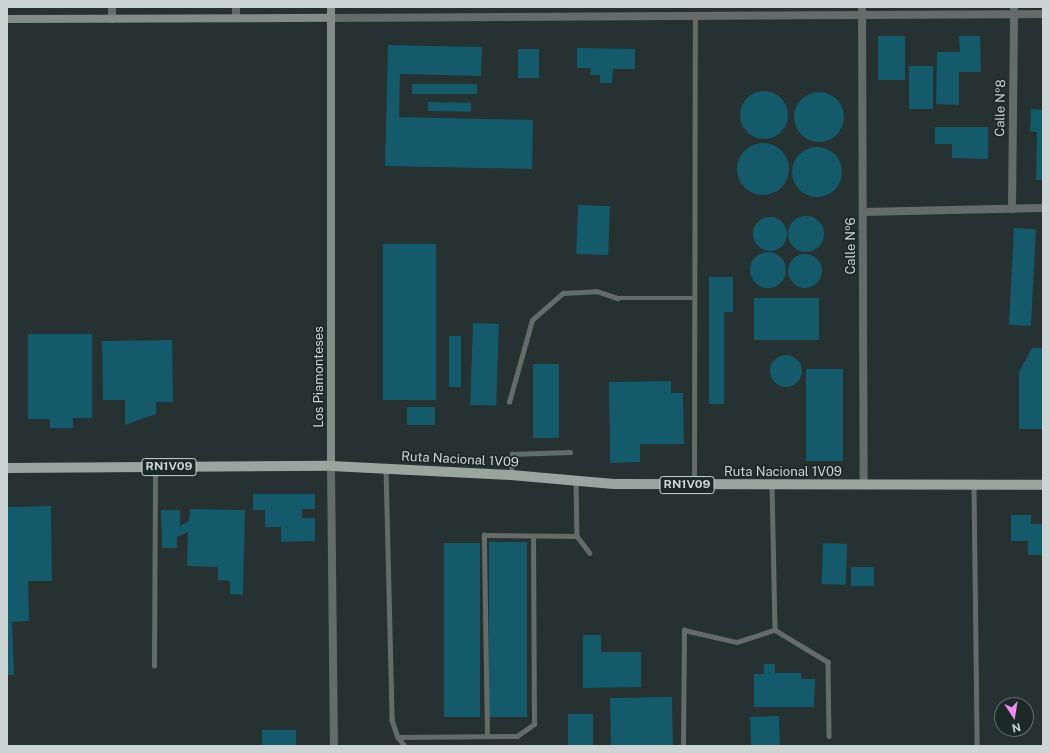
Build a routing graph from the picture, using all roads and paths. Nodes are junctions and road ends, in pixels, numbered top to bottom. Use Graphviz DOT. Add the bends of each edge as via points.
graph roads {
  1 [pos="112,7"];
  2 [pos="236,7"];
  3 [pos="331,7"];
  4 [pos="862,10"];
  5 [pos="1014,10"];
  6 [pos="1043,14"];
  7 [pos="695,15"];
  8 [pos="112,18"];
  9 [pos="236,18"];
  10 [pos="331,18"];
  11 [pos="7,19"];
  12 [pos="1043,208"];
  13 [pos="1012,209"];
  14 [pos="863,212"];
  15 [pos="695,298"];
  16 [pos="509,402"];
  17 [pos="570,452"];
  18 [pos="331,466"];
  19 [pos="155,467"];
  20 [pos="7,468"];
  21 [pos="386,468"];
  22 [pos="511,475"];
  23 [pos="576,480"];
  24 [pos="694,485"];
  25 [pos="772,485"];
  26 [pos="864,485"];
  27 [pos="1043,485"];
  28 [pos="974,486"];
  29 [pos="577,536"];
  30 [pos="533,537"];
  31 [pos="590,553"];
  32 [pos="775,630"];
  33 [pos="154,666"];
  34 [pos="487,735"];
  35 [pos="829,736"];
  36 [pos="398,737"];
  37 [pos="334,746"];
  38 [pos="405,746"];
  39 [pos="683,746"];
  40 [pos="977,746"];
  1 -- 8 [label="street"];
  2 -- 9 [label="street"];
  3 -- 10 [label="main road, Los Piamonteses"];
  4 -- 5 [label="street"];
  4 -- 7 [label="street"];
  4 -- 14 [label="street, Calle Nº6"];
  5 -- 6 [label="street"];
  5 -- 13 [label="street, Calle Nº8"];
  7 -- 10 [label="street"];
  7 -- 15 [label="lane"];
  8 -- 9 [label="main road"];
  8 -- 11 [label="main road"];
  9 -- 10 [label="main road"];
  10 -- 18 [label="main road, Los Piamonteses"];
  12 -- 13 [label="street"];
  13 -- 14 [label="street"];
  14 -- 26 [label="street, Calle Nº6"];
  15 -- 16 [label="lane" via="618,298 596,291 563,293 532,320"];
  15 -- 24 [label="lane"];
  17 -- 22 [label="lane" via="512,454"];
  18 -- 19 [label="main road, RN1V09"];
  18 -- 21 [label="main road, Ruta Nacional 1V09 / RN1V09"];
  18 -- 37 [label="street, Los Piamonteses"];
  19 -- 20 [label="main road, RN1V09"];
  19 -- 33 [label="lane"];
  21 -- 22 [label="main road, Ruta Nacional 1V09 / RN1V09"];
  21 -- 36 [label="lane" via="391,706 392,720"];
  22 -- 23 [label="main road, Ruta Nacional 1V09 / RN1V09"];
  23 -- 24 [label="main road, Ruta Nacional 1V09 / RN1V09" via="614,484"];
  23 -- 29 [label="lane"];
  24 -- 25 [label="main road, Ruta Nacional 1V09 / RN1V09"];
  25 -- 26 [label="main road, Ruta Nacional 1V09 / RN1V09"];
  25 -- 32 [label="lane"];
  26 -- 28 [label="main road, Ruta Nacional 1V09 / RN1V09"];
  27 -- 28 [label="main road, Ruta Nacional 1V09 / RN1V09"];
  28 -- 40 [label="lane"];
  29 -- 30 [label="lane"];
  29 -- 31 [label="lane"];
  30 -- 34 [label="lane" via="534,724 516,736"];
  30 -- 34 [label="lane" via="484,535"];
  32 -- 35 [label="lane" via="828,662"];
  32 -- 39 [label="lane" via="737,642 684,630"];
  34 -- 36 [label="lane"];
  36 -- 38 [label="lane"];
}
